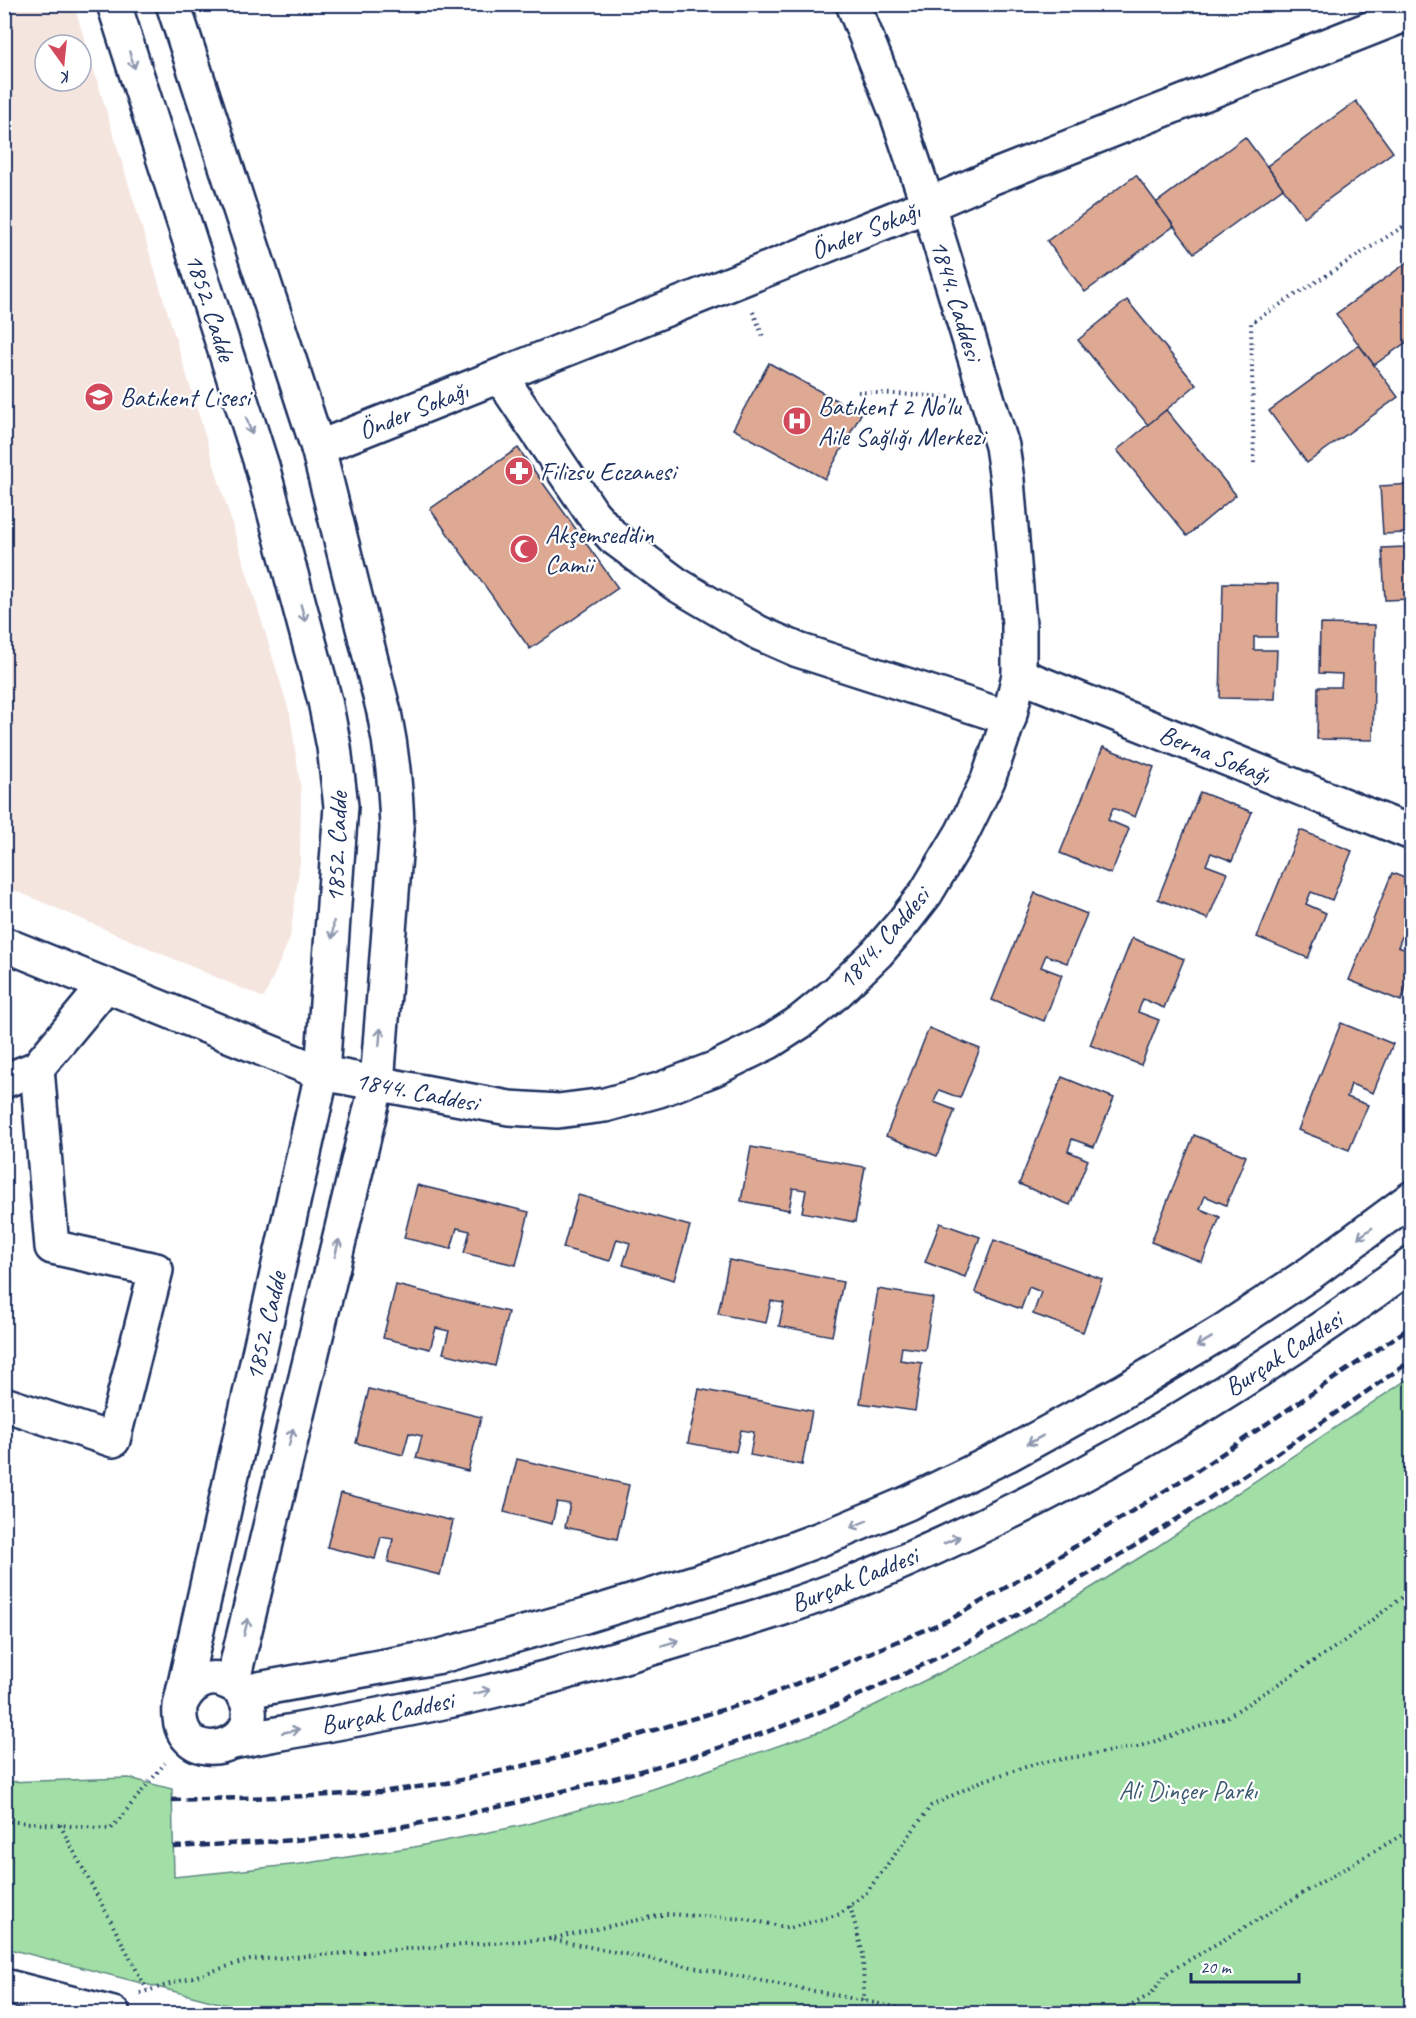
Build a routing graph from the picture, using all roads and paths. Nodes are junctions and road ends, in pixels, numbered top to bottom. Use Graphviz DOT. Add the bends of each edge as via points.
graph roads {
  1 [pos="114,4"];
  2 [pos="173,4"];
  3 [pos="853,4"];
  4 [pos="1412,12"];
  5 [pos="928,205"];
  6 [pos="1412,221"];
  7 [pos="500,376"];
  8 [pos="858,392"];
  9 [pos="987,399"];
  10 [pos="318,448"];
  11 [pos="1254,463"];
  12 [pos="1019,675"];
  13 [pos="1009,718"];
  14 [pos="1412,833"];
  15 [pos="4,944"];
  16 [pos="106,986"];
  17 [pos="37,1068"];
  18 [pos="322,1073"];
  19 [pos="4,1081"];
  20 [pos="376,1083"];
  21 [pos="1412,1198"];
  22 [pos="1412,1264"];
  23 [pos="4,1404"];
  24 [pos="1412,1590"];
  25 [pos="237,1688"];
  26 [pos="183,1721"];
  27 [pos="233,1742"];
  28 [pos="4,1821"];
  29 [pos="60,1825"];
  30 [pos="1412,1829"];
  31 [pos="850,1905"];
  32 [pos="549,1939"];
  33 [pos="4,1986"];
  34 [pos="147,1990"];
  35 [pos="864,2001"];
  36 [pos="104,2011"];
  37 [pos="931,2013"];
  38 [pos="1117,2013"];
  1 -- 18 [label="street, 1852. Cadde, one-way" via="262,466 334,747 340,824"];
  2 -- 10 [label="street, 1852. Cadde"];
  3 -- 5 [label="street, 1844. Caddesi"];
  4 -- 5 [label="street, Önder Sokağı"];
  5 -- 7 [label="street, Önder Sokağı"];
  5 -- 9 [label="street, 1844. Caddesi"];
  6 -- 11 [label="path" via="1251,323"];
  7 -- 10 [label="street, Önder Sokağı"];
  7 -- 13 [label="street" via="612,537 676,584 759,633 798,650"];
  8 -- 9 [label="path"];
  9 -- 12 [label="street, 1844. Caddesi" via="1002,446 1007,480 1019,624"];
  20 -- 10 [label="street, 1852. Cadde, one-way" via="397,829 396,790 384,712"];
  12 -- 13 [label="street, 1844. Caddesi"];
  12 -- 14 [label="street, Berna Sokağı"];
  13 -- 20 [label="street, 1844. Caddesi" via="962,833 926,893 877,953 837,992 769,1042 659,1090 583,1109 509,1108"];
  15 -- 16 [label="street, 1844. Caddesi"];
  16 -- 17 [label="street"];
  16 -- 18 [label="street, 1844. Caddesi"];
  17 -- 19 [label="street"];
  17 -- 23 [label="street" via="52,1247 156,1270 113,1440"];
  18 -- 20 [label="street, 1844. Caddesi"];
  18 -- 26 [label="street, 1852. Cadde"];
  25 -- 20 [label="street, 1852. Cadde, one-way"];
  21 -- 25 [label="street, Burçak Caddesi, one-way" via="1312,1272 1122,1392 1007,1455 898,1508 748,1566 441,1656"];
  27 -- 22 [label="street, Burçak Caddesi, one-way" via="444,1702 616,1659 850,1584 1047,1493 1161,1430 1350,1310"];
  24 -- 31 [label="path" via="1340,1644 1224,1719 1137,1747 1038,1763 982,1782 931,1806 866,1893"];
  25 -- 26 [label="street, Burçak Caddesi" via="222,1679 200,1681 184,1696"];
  25 -- 27 [label="street" via="249,1714 247,1725"];
  26 -- 27 [label="street, Burçak Caddesi" via="194,1743 204,1747"];
  26 -- 29 [label="path" via="111,1829"];
  28 -- 29 [label="path"];
  29 -- 34 [label="path"];
  30 -- 38 [label="path" via="1167,1974 1151,1994"];
  31 -- 32 [label="path" via="840,1914 790,1928 746,1919 666,1914"];
  31 -- 35 [label="path" via="863,1954"];
  32 -- 34 [label="path" via="249,1960"];
  32 -- 35 [label="path"];
  33 -- 36 [label="street"];
  34 -- 36 [label="path"];
  35 -- 37 [label="path"];
}
